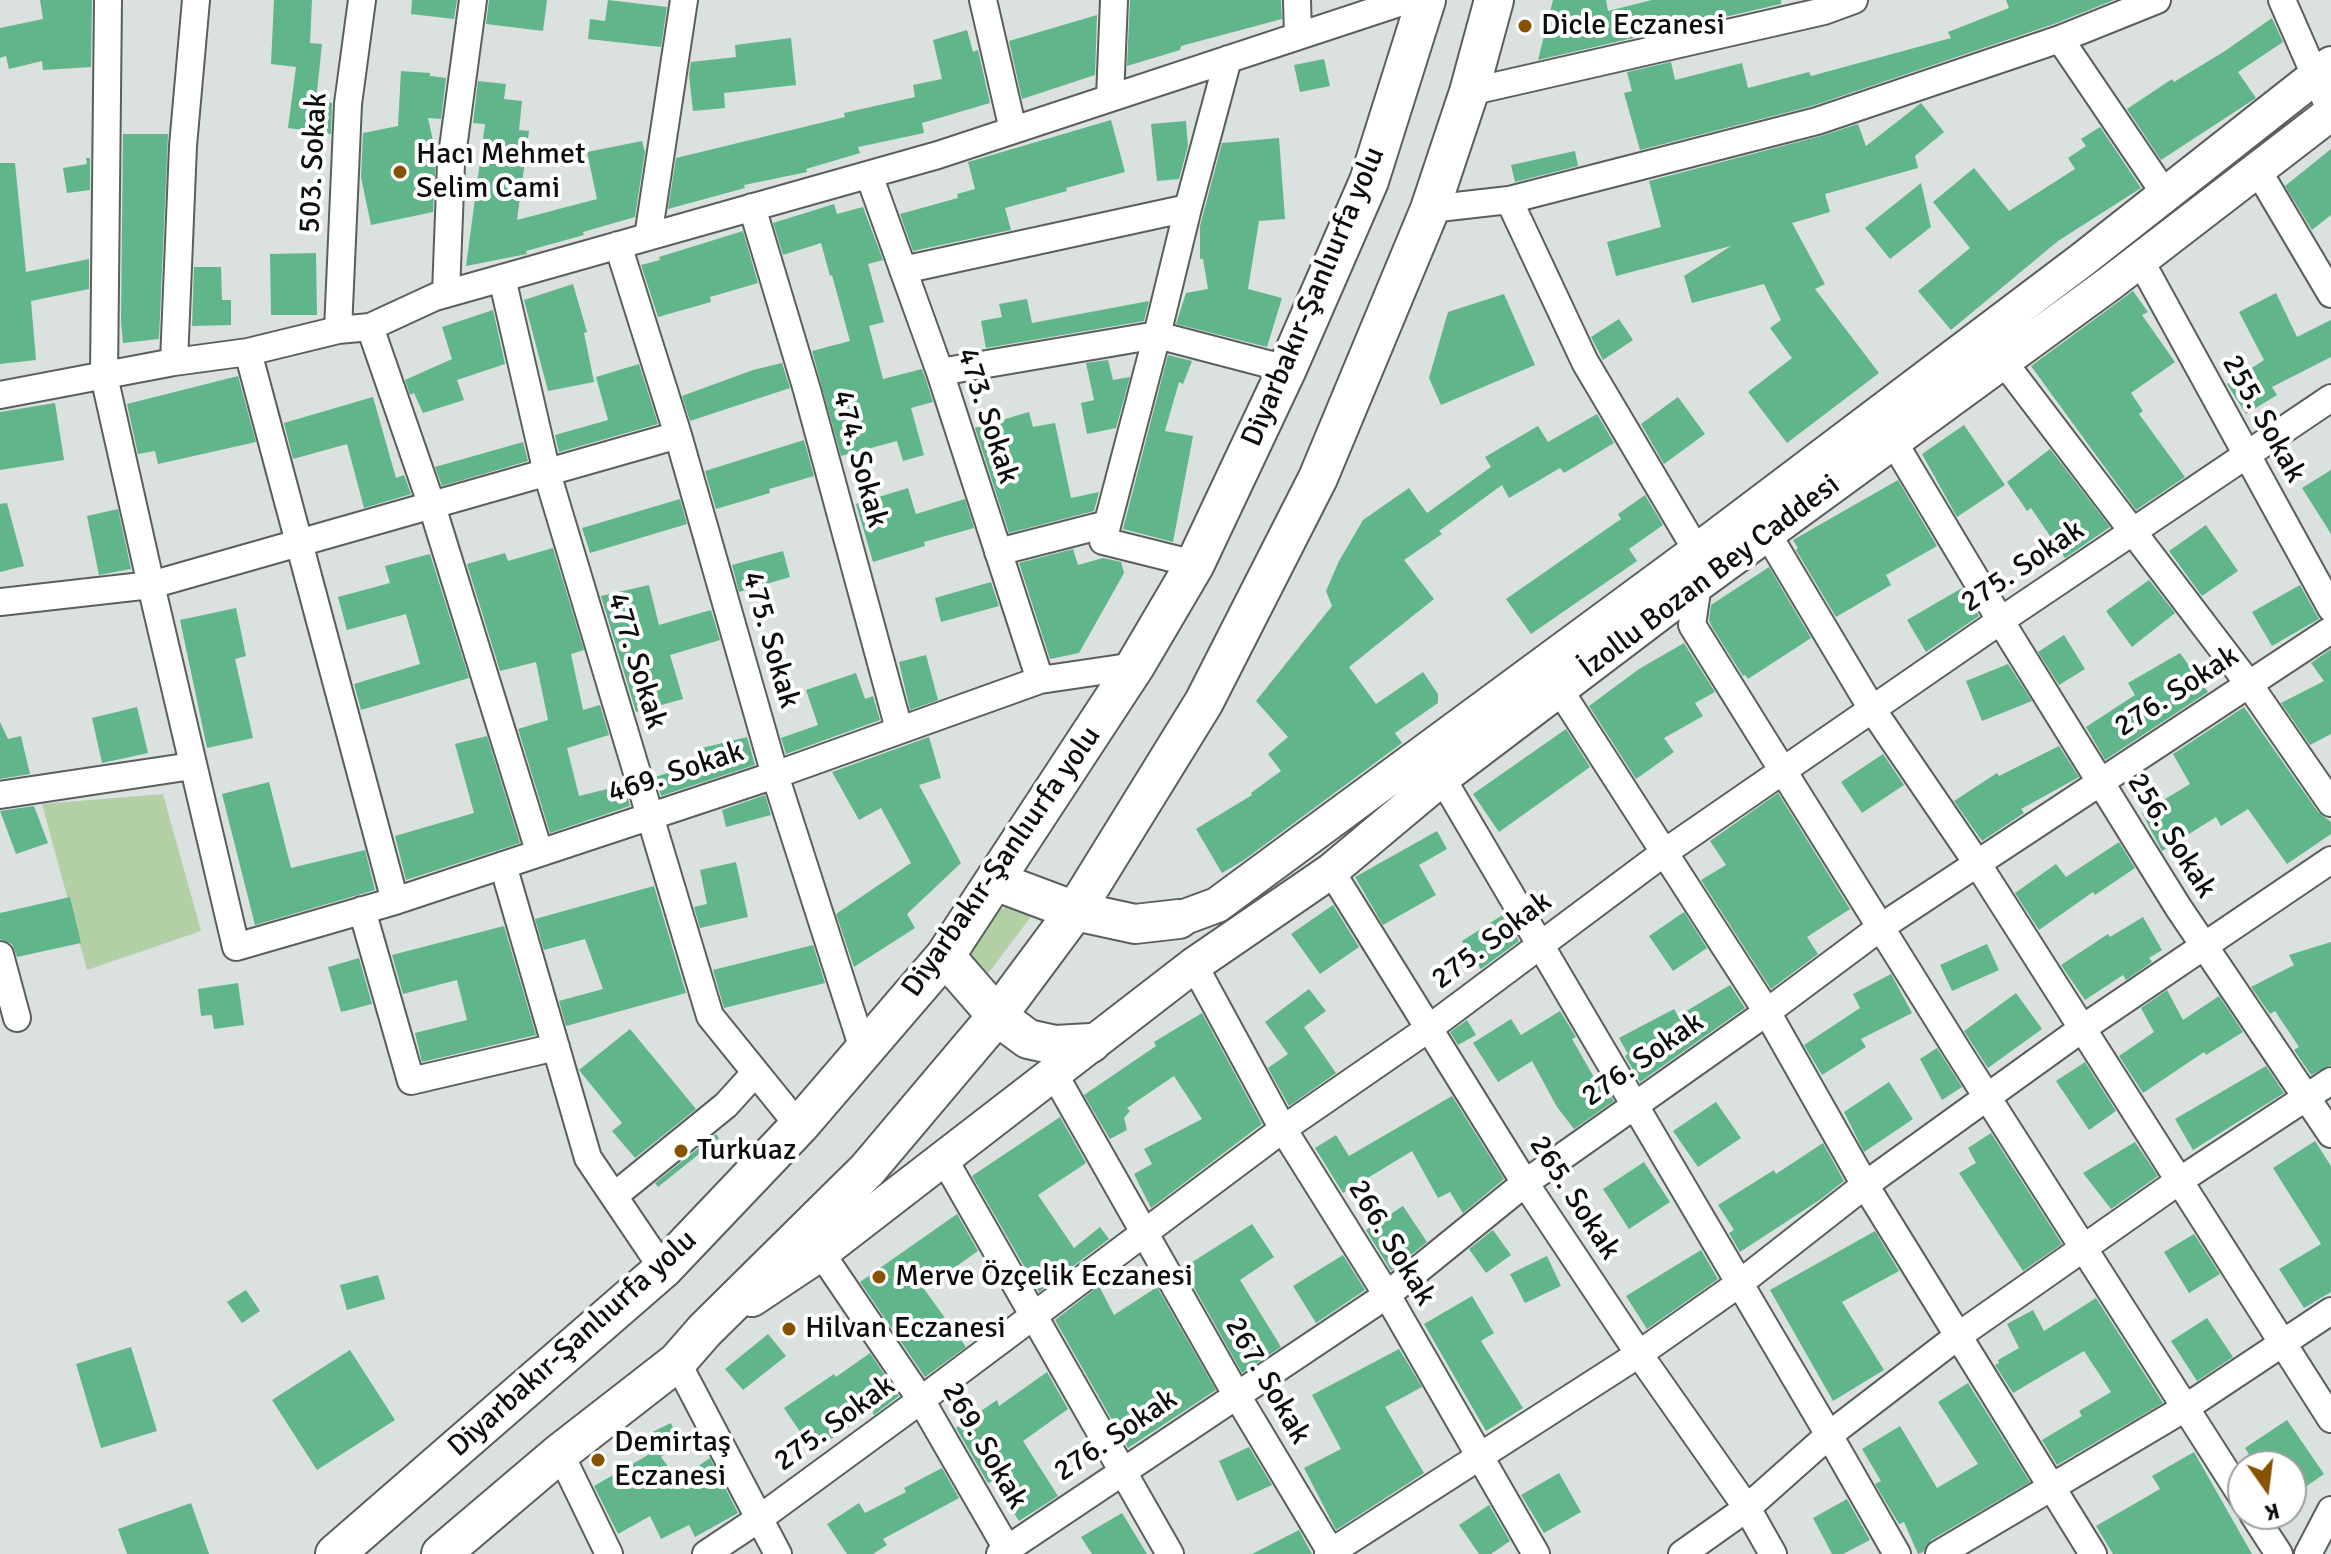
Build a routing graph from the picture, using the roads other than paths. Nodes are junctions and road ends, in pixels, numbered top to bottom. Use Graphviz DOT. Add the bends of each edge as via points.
graph roads {
  1 [pos="108,0"];
  2 [pos="196,0"];
  3 [pos="362,0"];
  4 [pos="473,0"];
  5 [pos="684,0"];
  6 [pos="983,0"];
  7 [pos="1114,0"];
  8 [pos="1297,0"];
  9 [pos="1408,0"];
  10 [pos="1426,0"];
  11 [pos="1494,0"];
  12 [pos="1854,0"];
  13 [pos="2157,0"];
  14 [pos="2282,0"];
  15 [pos="1298,35"];
  16 [pos="2060,39"];
  17 [pos="1228,59"];
  18 [pos="2323,71"];
  19 [pos="1469,92"];
  20 [pos="1110,98"];
  21 [pos="2331,112"];
  22 [pos="1013,130"];
  23 [pos="2257,169"];
  24 [pos="869,175"];
  25 [pos="2165,194"];
  26 [pos="1509,200"];
  27 [pos="752,207"];
  28 [pos="1188,208"];
  29 [pos="1430,209"];
  30 [pos="648,237"];
  31 [pos="618,245"];
  32 [pos="2140,260"];
  33 [pos="903,270"];
  34 [pos="502,278"];
  35 [pos="446,293"];
  36 [pos="2331,294"];
  37 [pos="370,327"];
  38 [pos="338,330"];
  39 [pos="1157,335"];
  40 [pos="248,352"];
  41 [pos="2003,361"];
  42 [pos="174,362"];
  43 [pos="1287,369"];
  44 [pos="940,372"];
  45 [pos="104,376"];
  46 [pos="0,395"];
  47 [pos="2331,398"];
  48 [pos="678,435"];
  49 [pos="1893,441"];
  50 [pos="2247,455"];
  51 [pos="547,473"];
  52 [pos="432,506"];
  53 [pos="1107,524"];
  54 [pos="2133,531"];
  55 [pos="1767,533"];
  56 [pos="301,544"];
  57 [pos="998,552"];
  58 [pos="1195,564"];
  59 [pos="1697,568"];
  60 [pos="151,585"];
  61 [pos="0,602"];
  62 [pos="2331,608"];
  63 [pos="2000,621"];
  64 [pos="2331,630"];
  65 [pos="1135,666"];
  66 [pos="1040,680"];
  67 [pos="2248,683"];
  68 [pos="1559,689"];
  69 [pos="1872,709"];
  70 [pos="899,729"];
  71 [pos="192,766"];
  72 [pos="1783,770"];
  73 [pos="775,775"];
  74 [pos="1442,778"];
  75 [pos="2099,781"];
  76 [pos="0,795"];
  77 [pos="2331,803"];
  78 [pos="649,816"];
  79 [pos="539,851"];
  80 [pos="1665,852"];
  81 [pos="2331,860"];
  82 [pos="1977,863"];
  83 [pos="503,865"];
  84 [pos="1331,871"];
  85 [pos="995,881"];
  86 [pos="395,901"];
  87 [pos="362,910"];
  88 [pos="1075,911"];
  89 [pos="1179,919"];
  90 [pos="1881,927"];
  91 [pos="1541,945"];
  92 [pos="2204,946"];
  93 [pos="0,955"];
  94 [pos="945,956"];
  95 [pos="1194,965"];
  96 [pos="1767,1012"];
  97 [pos="997,1016"];
  98 [pos="17,1018"];
  99 [pos="2083,1028"];
  100 [pos="1428,1029"];
  101 [pos="1091,1043"];
  102 [pos="556,1047"];
  103 [pos="864,1052"];
  104 [pos="1053,1072"];
  105 [pos="755,1073"];
  106 [pos="2331,1081"];
  107 [pos="1987,1097"];
  108 [pos="2306,1097"];
  109 [pos="1635,1103"];
  110 [pos="799,1126"];
  111 [pos="1283,1129"];
  112 [pos="2331,1134"];
  113 [pos="944,1159"];
  114 [pos="2179,1181"];
  115 [pos="1525,1183"];
  116 [pos="1865,1185"];
  117 [pos="614,1196"];
  118 [pos="1145,1233"];
  119 [pos="2083,1248"];
  120 [pos="821,1253"];
  121 [pos="663,1269"];
  122 [pos="1740,1283"];
  123 [pos="1387,1295"];
  124 [pos="2331,1311"];
  125 [pos="1034,1316"];
  126 [pos="705,1330"];
  127 [pos="1958,1336"];
  128 [pos="2283,1344"];
  129 [pos="1639,1354"];
  130 [pos="677,1362"];
  131 [pos="1236,1394"];
  132 [pos="921,1400"];
  133 [pos="2185,1408"];
  134 [pos="2331,1419"];
  135 [pos="1829,1435"];
  136 [pos="560,1453"];
  137 [pos="1478,1456"];
  138 [pos="1122,1471"];
  139 [pos="2227,1473"];
  140 [pos="2051,1486"];
  141 [pos="1747,1508"];
  142 [pos="2331,1510"];
  143 [pos="760,1518"];
  144 [pos="2263,1530"];
  145 [pos="1005,1552"];
  146 [pos="1330,1553"];
  147 [pos="335,1554"];
  148 [pos="441,1554"];
  149 [pos="609,1554"];
  150 [pos="706,1554"];
  151 [pos="778,1554"];
  152 [pos="1170,1554"];
  153 [pos="1536,1554"];
  154 [pos="1682,1554"];
  155 [pos="1773,1554"];
  156 [pos="1897,1554"];
  157 [pos="1939,1554"];
  158 [pos="2093,1554"];
  159 [pos="2279,1554"];
  160 [pos="2308,1554"];
  1 -- 45 [label="street"];
  2 -- 42 [label="street" via="183,146"];
  3 -- 38 [label="street, 503. Sokak" via="348,104"];
  4 -- 35 [label="street" via="451,163"];
  5 -- 30 [label="street"];
  6 -- 22 [label="street"];
  7 -- 20 [label="street"];
  8 -- 15 [label="street"];
  9 -- 15 [label="street"];
  10 -- 43 [label="highway, Diyarbakır-Şanlıurfa yolu" via="1369,181"];
  11 -- 19 [label="highway"];
  12 -- 19 [label="street"];
  13 -- 16 [label="street"];
  14 -- 18 [label="street"];
  15 -- 17 [label="street"];
  16 -- 25 [label="street"];
  16 -- 26 [label="street" via="1817,121"];
  17 -- 20 [label="street"];
  17 -- 28 [label="street"];
  18 -- 21 [label="street"];
  18 -- 25 [label="main road, İzollu Bozan Bey Caddesi"];
  19 -- 29 [label="highway"];
  20 -- 22 [label="street"];
  21 -- 23 [label="main road, İzollu Bozan Bey Caddesi"];
  22 -- 24 [label="street"];
  23 -- 32 [label="main road, İzollu Bozan Bey Caddesi"];
  23 -- 36 [label="street"];
  24 -- 27 [label="street"];
  24 -- 33 [label="street, 473. Sokak"];
  25 -- 59 [label="main road, İzollu Bozan Bey Caddesi"];
  26 -- 29 [label="street"];
  26 -- 59 [label="street" via="1585,362"];
  27 -- 30 [label="street"];
  27 -- 70 [label="street, 474. Sokak"];
  28 -- 33 [label="street"];
  28 -- 39 [label="street"];
  29 -- 88 [label="highway" via="1311,492 1204,702"];
  30 -- 31 [label="street"];
  31 -- 34 [label="street"];
  31 -- 48 [label="street, 475. Sokak"];
  32 -- 41 [label="main road, İzollu Bozan Bey Caddesi"];
  32 -- 50 [label="street, 255. Sokak"];
  33 -- 44 [label="street, 473. Sokak"];
  34 -- 35 [label="street"];
  34 -- 51 [label="street, 477. Sokak"];
  35 -- 37 [label="street"];
  37 -- 38 [label="street"];
  37 -- 52 [label="street"];
  38 -- 40 [label="street"];
  39 -- 43 [label="street"];
  39 -- 44 [label="street"];
  39 -- 53 [label="street"];
  40 -- 42 [label="street"];
  40 -- 56 [label="street"];
  41 -- 49 [label="main road, İzollu Bozan Bey Caddesi"];
  41 -- 54 [label="street"];
  42 -- 45 [label="street"];
  43 -- 58 [label="highway, Diyarbakır-Şanlıurfa yolu"];
  44 -- 57 [label="street, 473. Sokak"];
  45 -- 46 [label="street"];
  45 -- 60 [label="street"];
  47 -- 50 [label="street, 275. Sokak"];
  48 -- 51 [label="street"];
  48 -- 73 [label="street, 475. Sokak"];
  49 -- 55 [label="main road, İzollu Bozan Bey Caddesi"];
  49 -- 63 [label="street, 256. Sokak"];
  50 -- 54 [label="street, 275. Sokak"];
  50 -- 62 [label="street, 255. Sokak"];
  51 -- 52 [label="street"];
  51 -- 78 [label="street, 477. Sokak"];
  52 -- 56 [label="street"];
  52 -- 79 [label="street"];
  53 -- 57 [label="street"];
  53 -- 58 [label="street" via="1103,541"];
  54 -- 63 [label="street, 275. Sokak"];
  54 -- 67 [label="street"];
  55 -- 59 [label="main road, İzollu Bozan Bey Caddesi"];
  55 -- 69 [label="street"];
  56 -- 60 [label="street"];
  56 -- 86 [label="street"];
  57 -- 66 [label="street, 473. Sokak"];
  58 -- 65 [label="highway, Diyarbakır-Şanlıurfa yolu"];
  59 -- 68 [label="main road, İzollu Bozan Bey Caddesi"];
  59 -- 72 [label="street" via="1692,625"];
  59 -- 89 [label="main road, İzollu Bozan Bey Caddesi" via="1217,905"];
  60 -- 61 [label="street"];
  60 -- 71 [label="street"];
  63 -- 69 [label="street, 275. Sokak"];
  63 -- 75 [label="street, 256. Sokak"];
  64 -- 67 [label="street, 276. Sokak"];
  65 -- 66 [label="street, 469. Sokak"];
  65 -- 85 [label="highway, Diyarbakır-Şanlıurfa yolu"];
  66 -- 70 [label="street, 469. Sokak"];
  67 -- 75 [label="street, 276. Sokak"];
  67 -- 77 [label="street"];
  68 -- 74 [label="main road, İzollu Bozan Bey Caddesi"];
  68 -- 80 [label="street"];
  69 -- 72 [label="street, 275. Sokak"];
  69 -- 82 [label="street"];
  70 -- 73 [label="street, 469. Sokak"];
  71 -- 76 [label="street"];
  71 -- 87 [label="street, 469. Sokak" via="236,947"];
  72 -- 80 [label="street, 275. Sokak"];
  72 -- 90 [label="street"];
  73 -- 78 [label="street, 469. Sokak"];
  73 -- 103 [label="street, 475. Sokak"];
  74 -- 84 [label="main road, İzollu Bozan Bey Caddesi"];
  74 -- 91 [label="street"];
  75 -- 82 [label="street, 276. Sokak"];
  75 -- 92 [label="street, 256. Sokak"];
  78 -- 79 [label="street, 469. Sokak"];
  78 -- 105 [label="street, 477. Sokak" via="710,1016"];
  79 -- 83 [label="street, 469. Sokak"];
  80 -- 91 [label="street, 275. Sokak"];
  80 -- 96 [label="street"];
  81 -- 92 [label="street"];
  82 -- 90 [label="street, 276. Sokak"];
  82 -- 99 [label="street"];
  83 -- 86 [label="street, 469. Sokak"];
  83 -- 102 [label="street"];
  84 -- 95 [label="main road, İzollu Bozan Bey Caddesi"];
  84 -- 100 [label="street, 265. Sokak"];
  85 -- 88 [label="highway"];
  85 -- 94 [label="highway, Diyarbakır-Şanlıurfa yolu"];
  86 -- 87 [label="street, 469. Sokak"];
  87 -- 102 [label="street" via="411,1081"];
  88 -- 89 [label="highway" via="1135,924"];
  88 -- 97 [label="highway"];
  90 -- 96 [label="street, 276. Sokak"];
  90 -- 107 [label="street"];
  91 -- 100 [label="street, 275. Sokak"];
  91 -- 109 [label="street"];
  92 -- 99 [label="street"];
  92 -- 108 [label="street, 256. Sokak"];
  93 -- 98 [label="street"];
  94 -- 97 [label="highway"];
  94 -- 103 [label="highway, Diyarbakır-Şanlıurfa yolu"];
  95 -- 101 [label="main road, İzollu Bozan Bey Caddesi"];
  95 -- 111 [label="street, 266. Sokak"];
  96 -- 109 [label="street, 276. Sokak"];
  96 -- 116 [label="street"];
  97 -- 101 [label="highway" via="1028,1039 1055,1045"];
  97 -- 126 [label="highway" via="867,1170"];
  99 -- 107 [label="street"];
  99 -- 114 [label="street"];
  100 -- 111 [label="street, 275. Sokak"];
  100 -- 115 [label="street, 265. Sokak"];
  101 -- 104 [label="main road, İzollu Bozan Bey Caddesi"];
  102 -- 117 [label="street" via="588,1158"];
  103 -- 110 [label="highway, Diyarbakır-Şanlıurfa yolu"];
  104 -- 113 [label="main road, İzollu Bozan Bey Caddesi"];
  104 -- 118 [label="street, 267. Sokak"];
  105 -- 110 [label="street, 477. Sokak"];
  105 -- 117 [label="street" via="726,1105"];
  106 -- 108 [label="street"];
  107 -- 116 [label="street"];
  107 -- 119 [label="street"];
  108 -- 112 [label="street, 256. Sokak"];
  108 -- 114 [label="street"];
  109 -- 115 [label="street, 276. Sokak"];
  109 -- 122 [label="street"];
  110 -- 121 [label="highway, Diyarbakır-Şanlıurfa yolu"];
  111 -- 118 [label="street, 275. Sokak"];
  111 -- 123 [label="street, 266. Sokak"];
  113 -- 120 [label="main road, İzollu Bozan Bey Caddesi"];
  113 -- 125 [label="street"];
  114 -- 119 [label="street"];
  114 -- 128 [label="street"];
  115 -- 123 [label="street, 276. Sokak"];
  115 -- 129 [label="street, 265. Sokak"];
  116 -- 122 [label="street"];
  116 -- 127 [label="street"];
  117 -- 121 [label="street"];
  118 -- 125 [label="street, 275. Sokak"];
  118 -- 131 [label="street, 267. Sokak"];
  119 -- 127 [label="street"];
  119 -- 133 [label="street"];
  120 -- 126 [label="main road, İzollu Bozan Bey Caddesi"];
  120 -- 132 [label="street, 269. Sokak"];
  121 -- 147 [label="highway, Diyarbakır-Şanlıurfa yolu"];
  122 -- 129 [label="street"];
  122 -- 135 [label="street"];
  123 -- 131 [label="street, 276. Sokak"];
  123 -- 137 [label="street, 266. Sokak"];
  124 -- 128 [label="street"];
  125 -- 132 [label="street, 275. Sokak"];
  125 -- 138 [label="street"];
  126 -- 130 [label="highway"];
  127 -- 135 [label="street"];
  127 -- 140 [label="street"];
  128 -- 133 [label="street"];
  128 -- 134 [label="street"];
  129 -- 137 [label="street"];
  129 -- 141 [label="street, 265. Sokak"];
  130 -- 136 [label="highway"];
  130 -- 143 [label="street"];
  131 -- 138 [label="street, 276. Sokak"];
  131 -- 146 [label="street, 267. Sokak"];
  132 -- 143 [label="street, 275. Sokak"];
  132 -- 145 [label="street, 269. Sokak"];
  133 -- 139 [label="street"];
  133 -- 140 [label="street"];
  135 -- 141 [label="street"];
  135 -- 156 [label="street"];
  136 -- 148 [label="highway"];
  136 -- 149 [label="street"];
  137 -- 146 [label="street"];
  137 -- 153 [label="street, 266. Sokak"];
  138 -- 145 [label="street, 276. Sokak"];
  138 -- 152 [label="street"];
  140 -- 157 [label="street"];
  140 -- 158 [label="street"];
  141 -- 154 [label="street"];
  141 -- 155 [label="street, 265. Sokak"];
  142 -- 160 [label="street"];
  143 -- 150 [label="street, 275. Sokak"];
  143 -- 151 [label="street"];
  144 -- 159 [label="street"];
}
